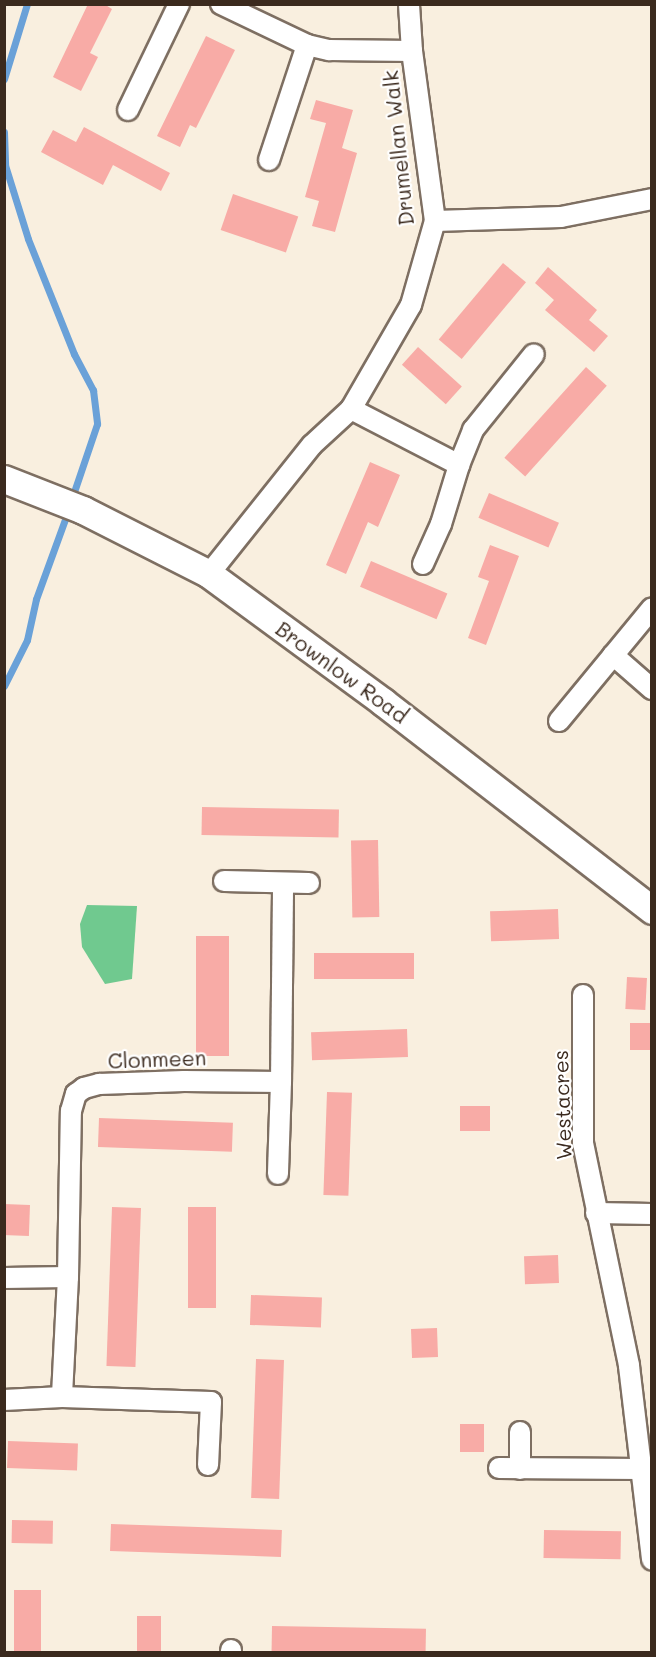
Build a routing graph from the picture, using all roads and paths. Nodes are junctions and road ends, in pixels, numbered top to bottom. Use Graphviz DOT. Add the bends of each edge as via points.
graph roads {
  1 [pos="179,4"];
  2 [pos="221,4"];
  3 [pos="409,4"];
  4 [pos="308,45"];
  5 [pos="412,51"];
  6 [pos="128,110"];
  7 [pos="269,160"];
  8 [pos="651,199"];
  9 [pos="435,221"];
  10 [pos="534,354"];
  11 [pos="351,409"];
  12 [pos="459,465"];
  13 [pos="4,479"];
  14 [pos="423,564"];
  15 [pos="209,574"];
  16 [pos="651,608"];
  17 [pos="613,655"];
  18 [pos="651,689"];
  19 [pos="559,721"];
  20 [pos="224,881"];
  21 [pos="283,883"];
  22 [pos="309,883"];
  23 [pos="651,910"];
  24 [pos="584,995"];
  25 [pos="282,1082"];
  26 [pos="278,1174"];
  27 [pos="596,1213"];
  28 [pos="651,1214"];
  29 [pos="68,1277"];
  30 [pos="4,1278"];
  31 [pos="63,1397"];
  32 [pos="4,1400"];
  33 [pos="520,1432"];
  34 [pos="208,1465"];
  35 [pos="499,1468"];
  36 [pos="520,1468"];
  37 [pos="639,1469"];
  38 [pos="651,1560"];
  1 -- 6 [label="street"];
  2 -- 4 [label="street"];
  3 -- 5 [label="street, Drumellan Walk"];
  4 -- 5 [label="street" via="329,50"];
  4 -- 7 [label="street"];
  5 -- 9 [label="street, Drumellan Walk"];
  8 -- 9 [label="street" via="561,217"];
  9 -- 11 [label="street, Drumellan Walk" via="411,305"];
  10 -- 12 [label="street" via="474,430"];
  11 -- 12 [label="street"];
  11 -- 15 [label="street, Drumellan Walk" via="312,446"];
  12 -- 14 [label="street" via="441,524"];
  13 -- 15 [label="main road, Brownlow Road" via="83,510"];
  15 -- 23 [label="main road, Brownlow Road" via="452,754"];
  16 -- 17 [label="street"];
  17 -- 18 [label="street"];
  17 -- 19 [label="street"];
  20 -- 21 [label="street"];
  21 -- 22 [label="street"];
  21 -- 25 [label="street"];
  24 -- 27 [label="street, Westacres" via="583,1143"];
  25 -- 26 [label="street"];
  25 -- 29 [label="street, Clonmeen" via="99,1084 76,1094 71,1111"];
  27 -- 28 [label="street"];
  27 -- 37 [label="street, Westacres" via="629,1366"];
  29 -- 30 [label="street"];
  29 -- 31 [label="street, Clonmeen"];
  31 -- 32 [label="street"];
  31 -- 34 [label="street" via="211,1402"];
  33 -- 36 [label="street"];
  35 -- 36 [label="street"];
  36 -- 37 [label="street"];
  37 -- 38 [label="street, Westacres"];
}
